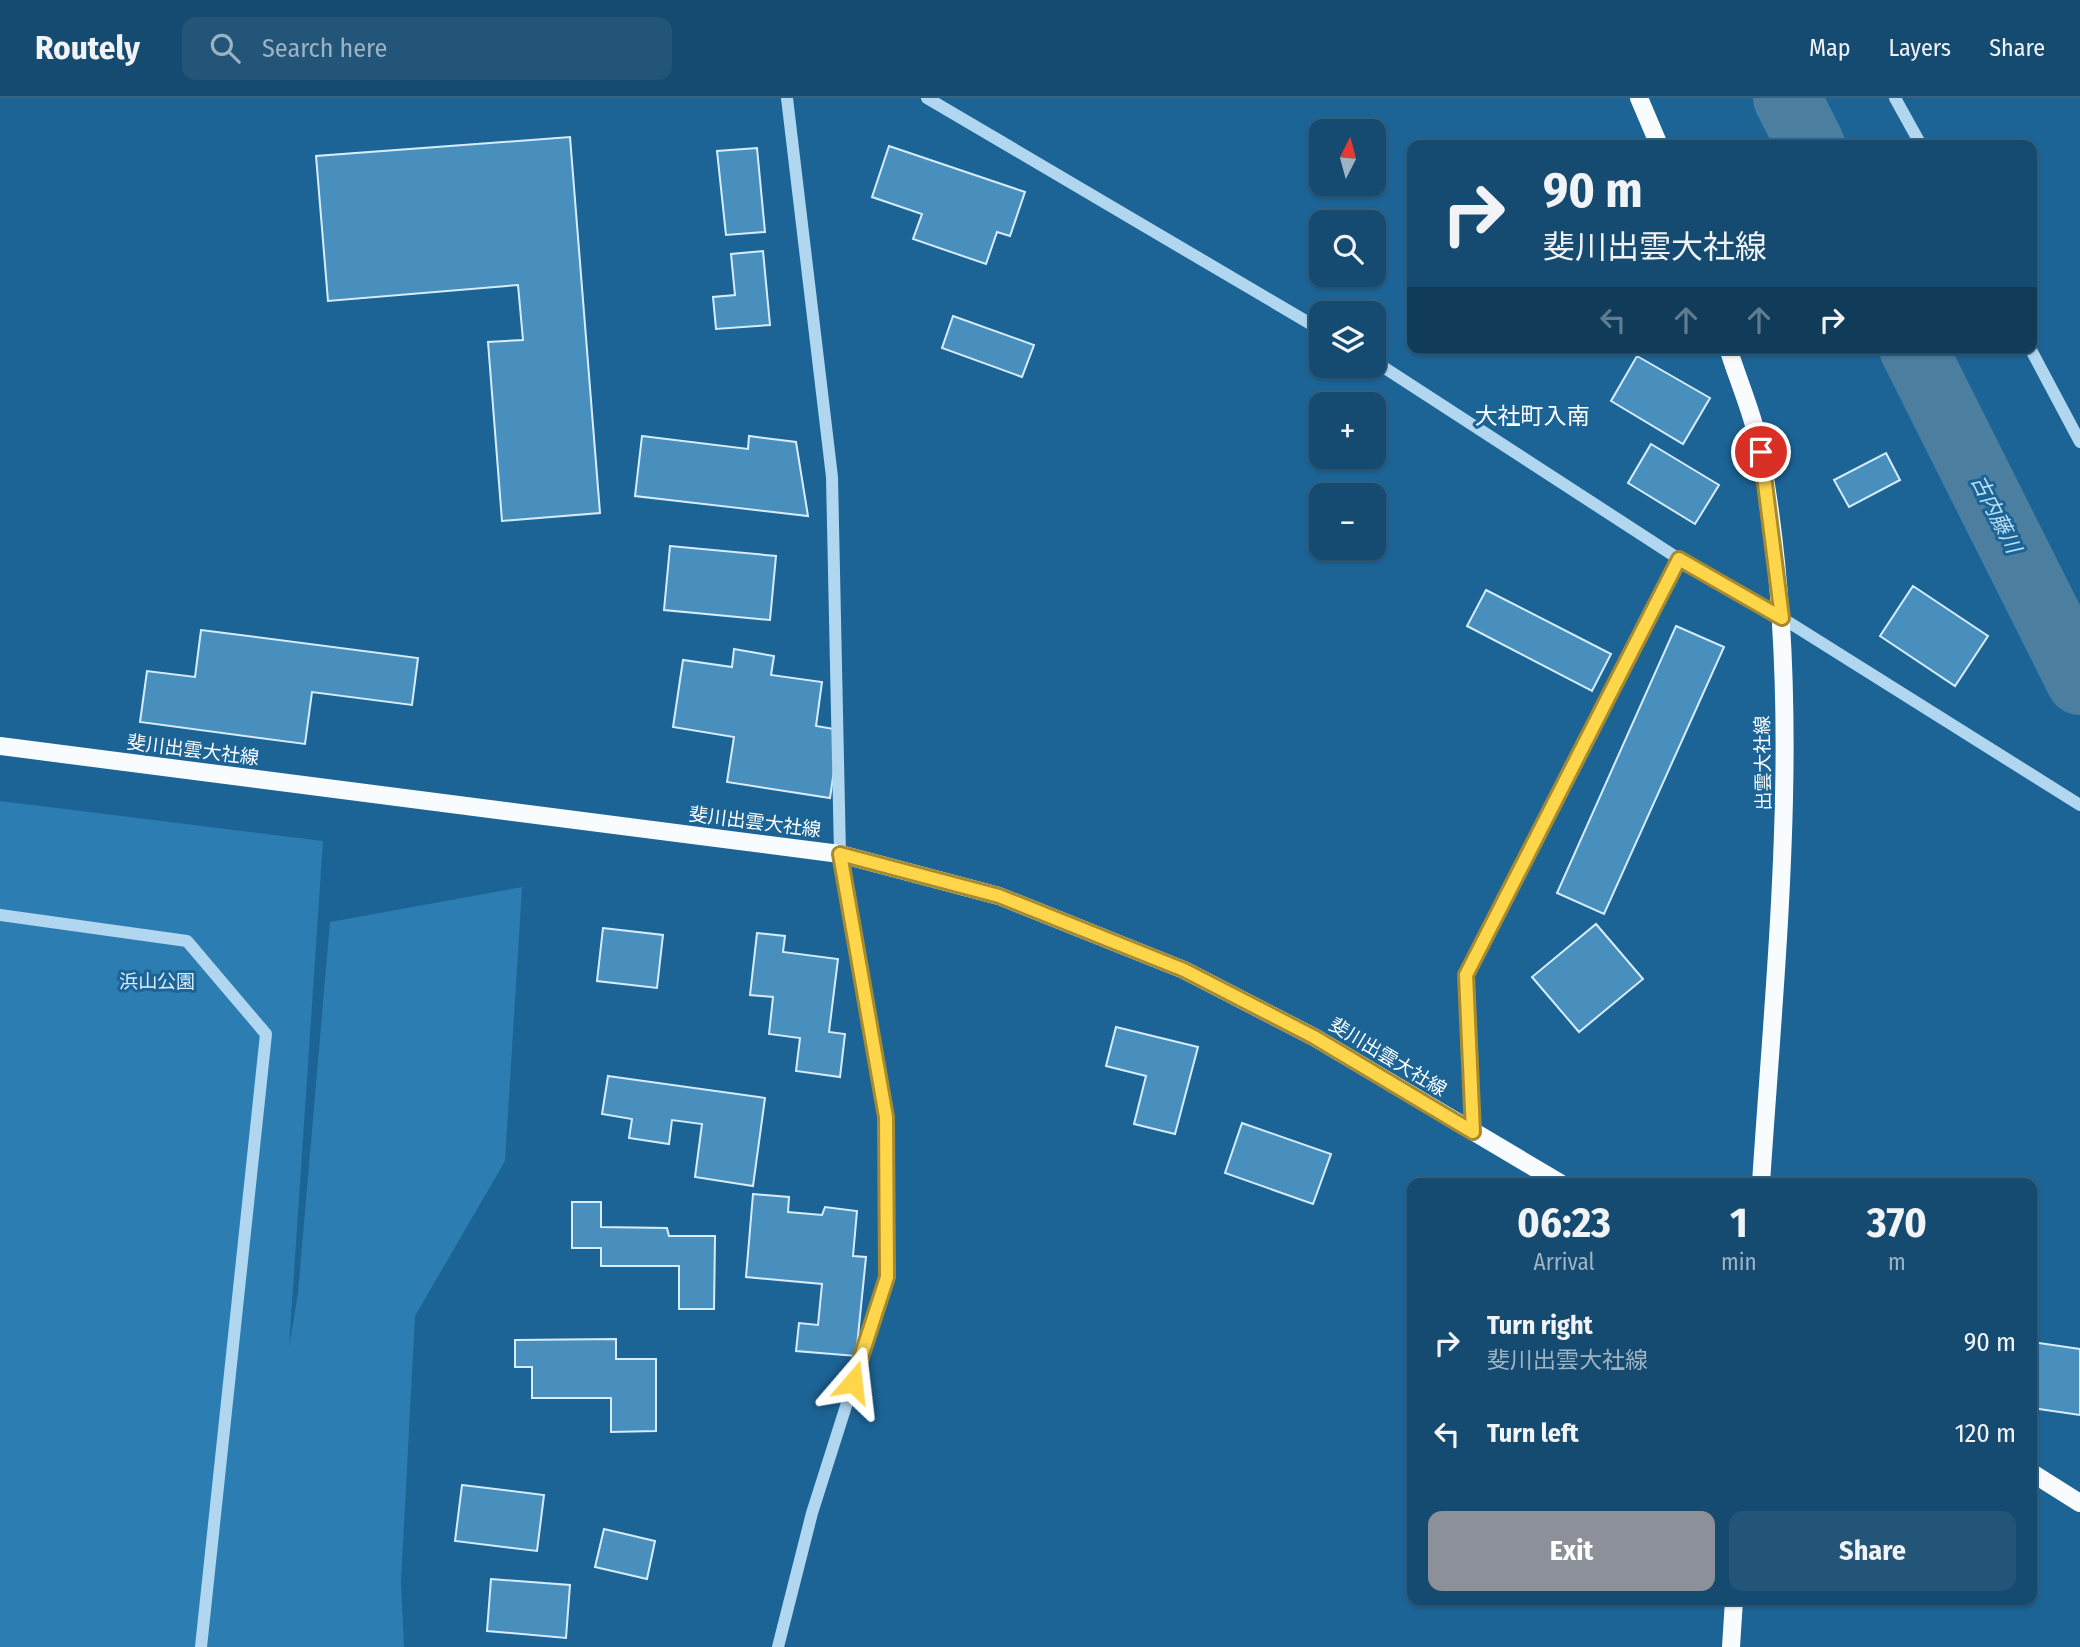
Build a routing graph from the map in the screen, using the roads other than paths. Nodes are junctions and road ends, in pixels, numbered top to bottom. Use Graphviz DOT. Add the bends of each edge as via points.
graph roads {
  1 [pos="787,98"];
  2 [pos="927,98"];
  3 [pos="1639,98"];
  4 [pos="1895,98"];
  5 [pos="1658,140"];
  6 [pos="1918,140"];
  7 [pos="1309,323"];
  8 [pos="1730,354"];
  9 [pos="2033,354"];
  10 [pos="1386,369"];
  11 [pos="2080,442"];
  12 [pos="1679,559"];
  13 [pos="1782,618"];
  14 [pos="0,747"];
  15 [pos="2074,802"];
  16 [pos="840,854"];
  17 [pos="0,915"];
  18 [pos="1473,1132"];
  19 [pos="1551,1178"];
  20 [pos="1760,1178"];
  21 [pos="2037,1476"];
  22 [pos="2080,1503"];
  23 [pos="1734,1605"];
  24 [pos="201,1647"];
  25 [pos="778,1647"];
  26 [pos="1731,1647"];
  1 -- 16 [label="street" via="832,477"];
  2 -- 7 [label="street"];
  3 -- 5 [label="main road"];
  4 -- 6 [label="street"];
  8 -- 13 [label="main road, 出雲大社線" via="1761,452"];
  9 -- 11 [label="street"];
  10 -- 12 [label="street"];
  12 -- 13 [label="street"];
  12 -- 18 [label="street" via="1466,975"];
  13 -- 15 [label="street"];
  13 -- 20 [label="main road, 出雲大社線" via="1785,820"];
  14 -- 16 [label="main road, 斐川出雲大社線"];
  16 -- 18 [label="main road, 斐川出雲大社線" via="999,896 1184,970 1314,1037"];
  16 -- 25 [label="street" via="886,1117 887,1277 812,1513"];
  17 -- 24 [label="street" via="187,940 266,1034"];
  18 -- 19 [label="main road, 斐川出雲大社線"];
  21 -- 22 [label="main road"];
  23 -- 26 [label="main road"];
}
